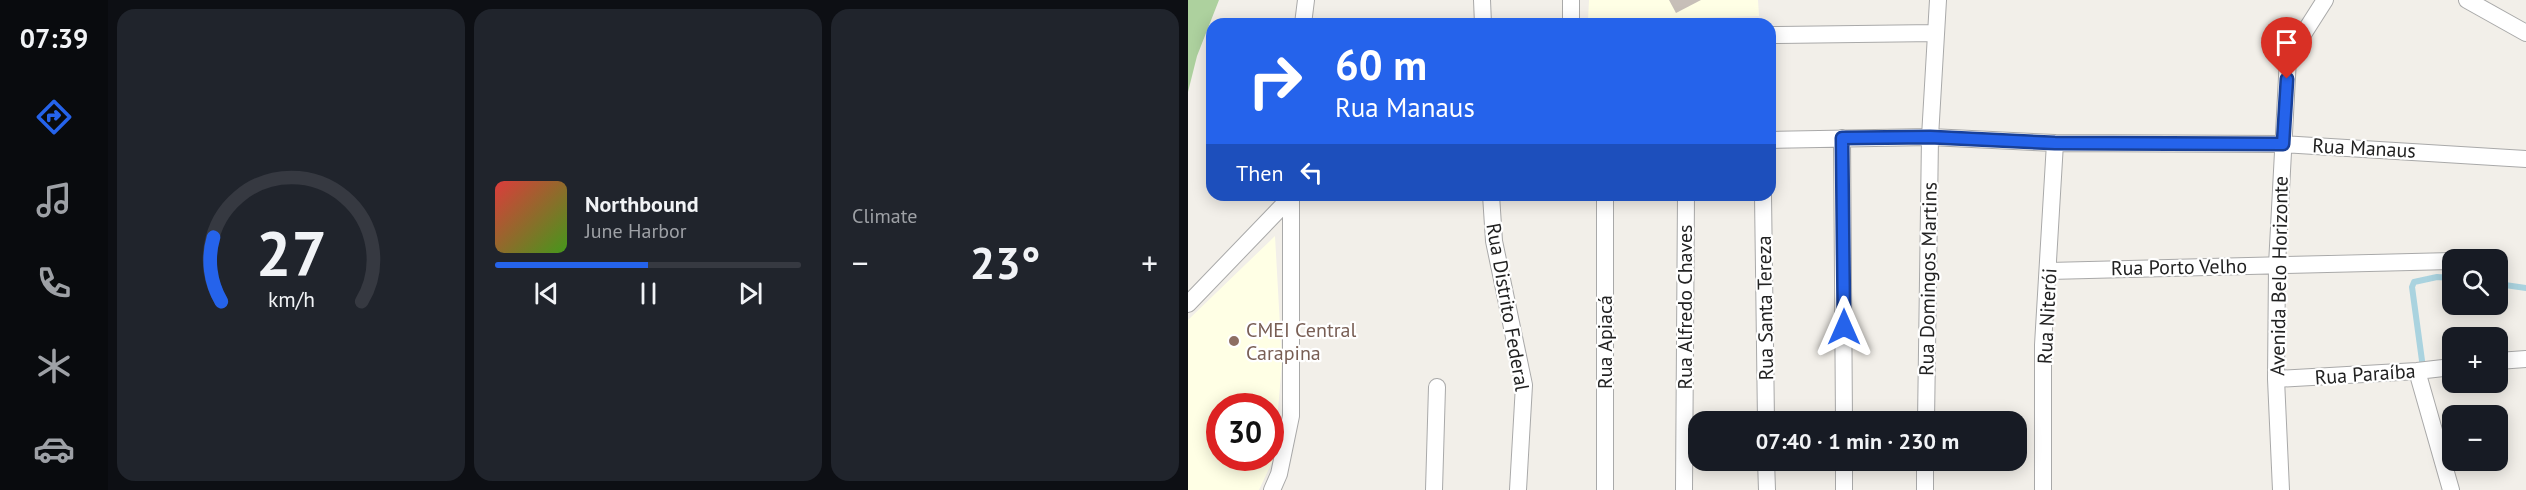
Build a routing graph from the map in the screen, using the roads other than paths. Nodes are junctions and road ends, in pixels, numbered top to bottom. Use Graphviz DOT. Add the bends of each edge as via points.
graph roads {
  1 [pos="1306,0"];
  2 [pos="1482,0"];
  3 [pos="1571,0"];
  4 [pos="1938,0"];
  5 [pos="2325,0"];
  6 [pos="2467,0"];
  7 [pos="1304,18"];
  8 [pos="1483,18"];
  9 [pos="1571,18"];
  10 [pos="1936,33"];
  11 [pos="2526,33"];
  12 [pos="1776,35"];
  13 [pos="1930,137"];
  14 [pos="1842,138"];
  15 [pos="1776,140"];
  16 [pos="2055,143"];
  17 [pos="2283,144"];
  18 [pos="2526,159"];
  19 [pos="1286,201"];
  20 [pos="1291,201"];
  21 [pos="1491,201"];
  22 [pos="1605,201"];
  23 [pos="1686,201"];
  24 [pos="1763,201"];
  25 [pos="2442,261"];
  26 [pos="2277,265"];
  27 [pos="2049,271"];
  28 [pos="1188,304"];
  29 [pos="2526,359"];
  30 [pos="2508,360"];
  31 [pos="2442,368"];
  32 [pos="2417,371"];
  33 [pos="2276,379"];
  34 [pos="1437,387"];
  35 [pos="1766,411"];
  36 [pos="1844,411"];
  37 [pos="1926,411"];
  38 [pos="1766,471"];
  39 [pos="1844,471"];
  40 [pos="1926,471"];
  41 [pos="1272,490"];
  42 [pos="1434,490"];
  43 [pos="1518,490"];
  44 [pos="1605,490"];
  45 [pos="1684,490"];
  46 [pos="1767,490"];
  47 [pos="1844,490"];
  48 [pos="1925,490"];
  49 [pos="2043,490"];
  50 [pos="2281,490"];
  51 [pos="2451,490"];
  1 -- 7 [label="street"];
  2 -- 8 [label="street"];
  3 -- 9 [label="street"];
  4 -- 10 [label="street, Rua Domingos Martins"];
  5 -- 17 [label="street, Avenida Belo Horizonte" via="2288,58"];
  6 -- 11 [label="street"];
  10 -- 12 [label="street"];
  10 -- 13 [label="street, Rua Domingos Martins"];
  13 -- 14 [label="street, Rua Manaus"];
  13 -- 16 [label="street, Rua Manaus"];
  13 -- 37 [label="street, Rua Domingos Martins"];
  14 -- 15 [label="street, Rua Manaus"];
  14 -- 36 [label="street"];
  16 -- 17 [label="street, Rua Manaus"];
  16 -- 27 [label="street, Rua Niterói"];
  17 -- 18 [label="street, Rua Manaus"];
  17 -- 26 [label="street, Avenida Belo Horizonte"];
  19 -- 28 [label="street"];
  20 -- 41 [label="street" via="1291,416"];
  21 -- 43 [label="street, Rua Distrito Federal" via="1494,241 1524,385"];
  22 -- 44 [label="street, Rua Apiacá"];
  23 -- 45 [label="street, Rua Alfredo Chaves"];
  24 -- 35 [label="street, Rua Santa Tereza"];
  25 -- 26 [label="street, Rua Porto Velho"];
  26 -- 27 [label="street, Rua Porto Velho"];
  26 -- 33 [label="street, Avenida Belo Horizonte"];
  27 -- 49 [label="street, Rua Niterói" via="2043,345"];
  29 -- 30 [label="street"];
  31 -- 32 [label="street, Rua Paraíba"];
  32 -- 33 [label="street, Rua Paraíba"];
  32 -- 51 [label="street"];
  33 -- 50 [label="street, Avenida Belo Horizonte"];
  34 -- 42 [label="street"];
  38 -- 46 [label="street"];
  39 -- 47 [label="street"];
  40 -- 48 [label="street"];
}
